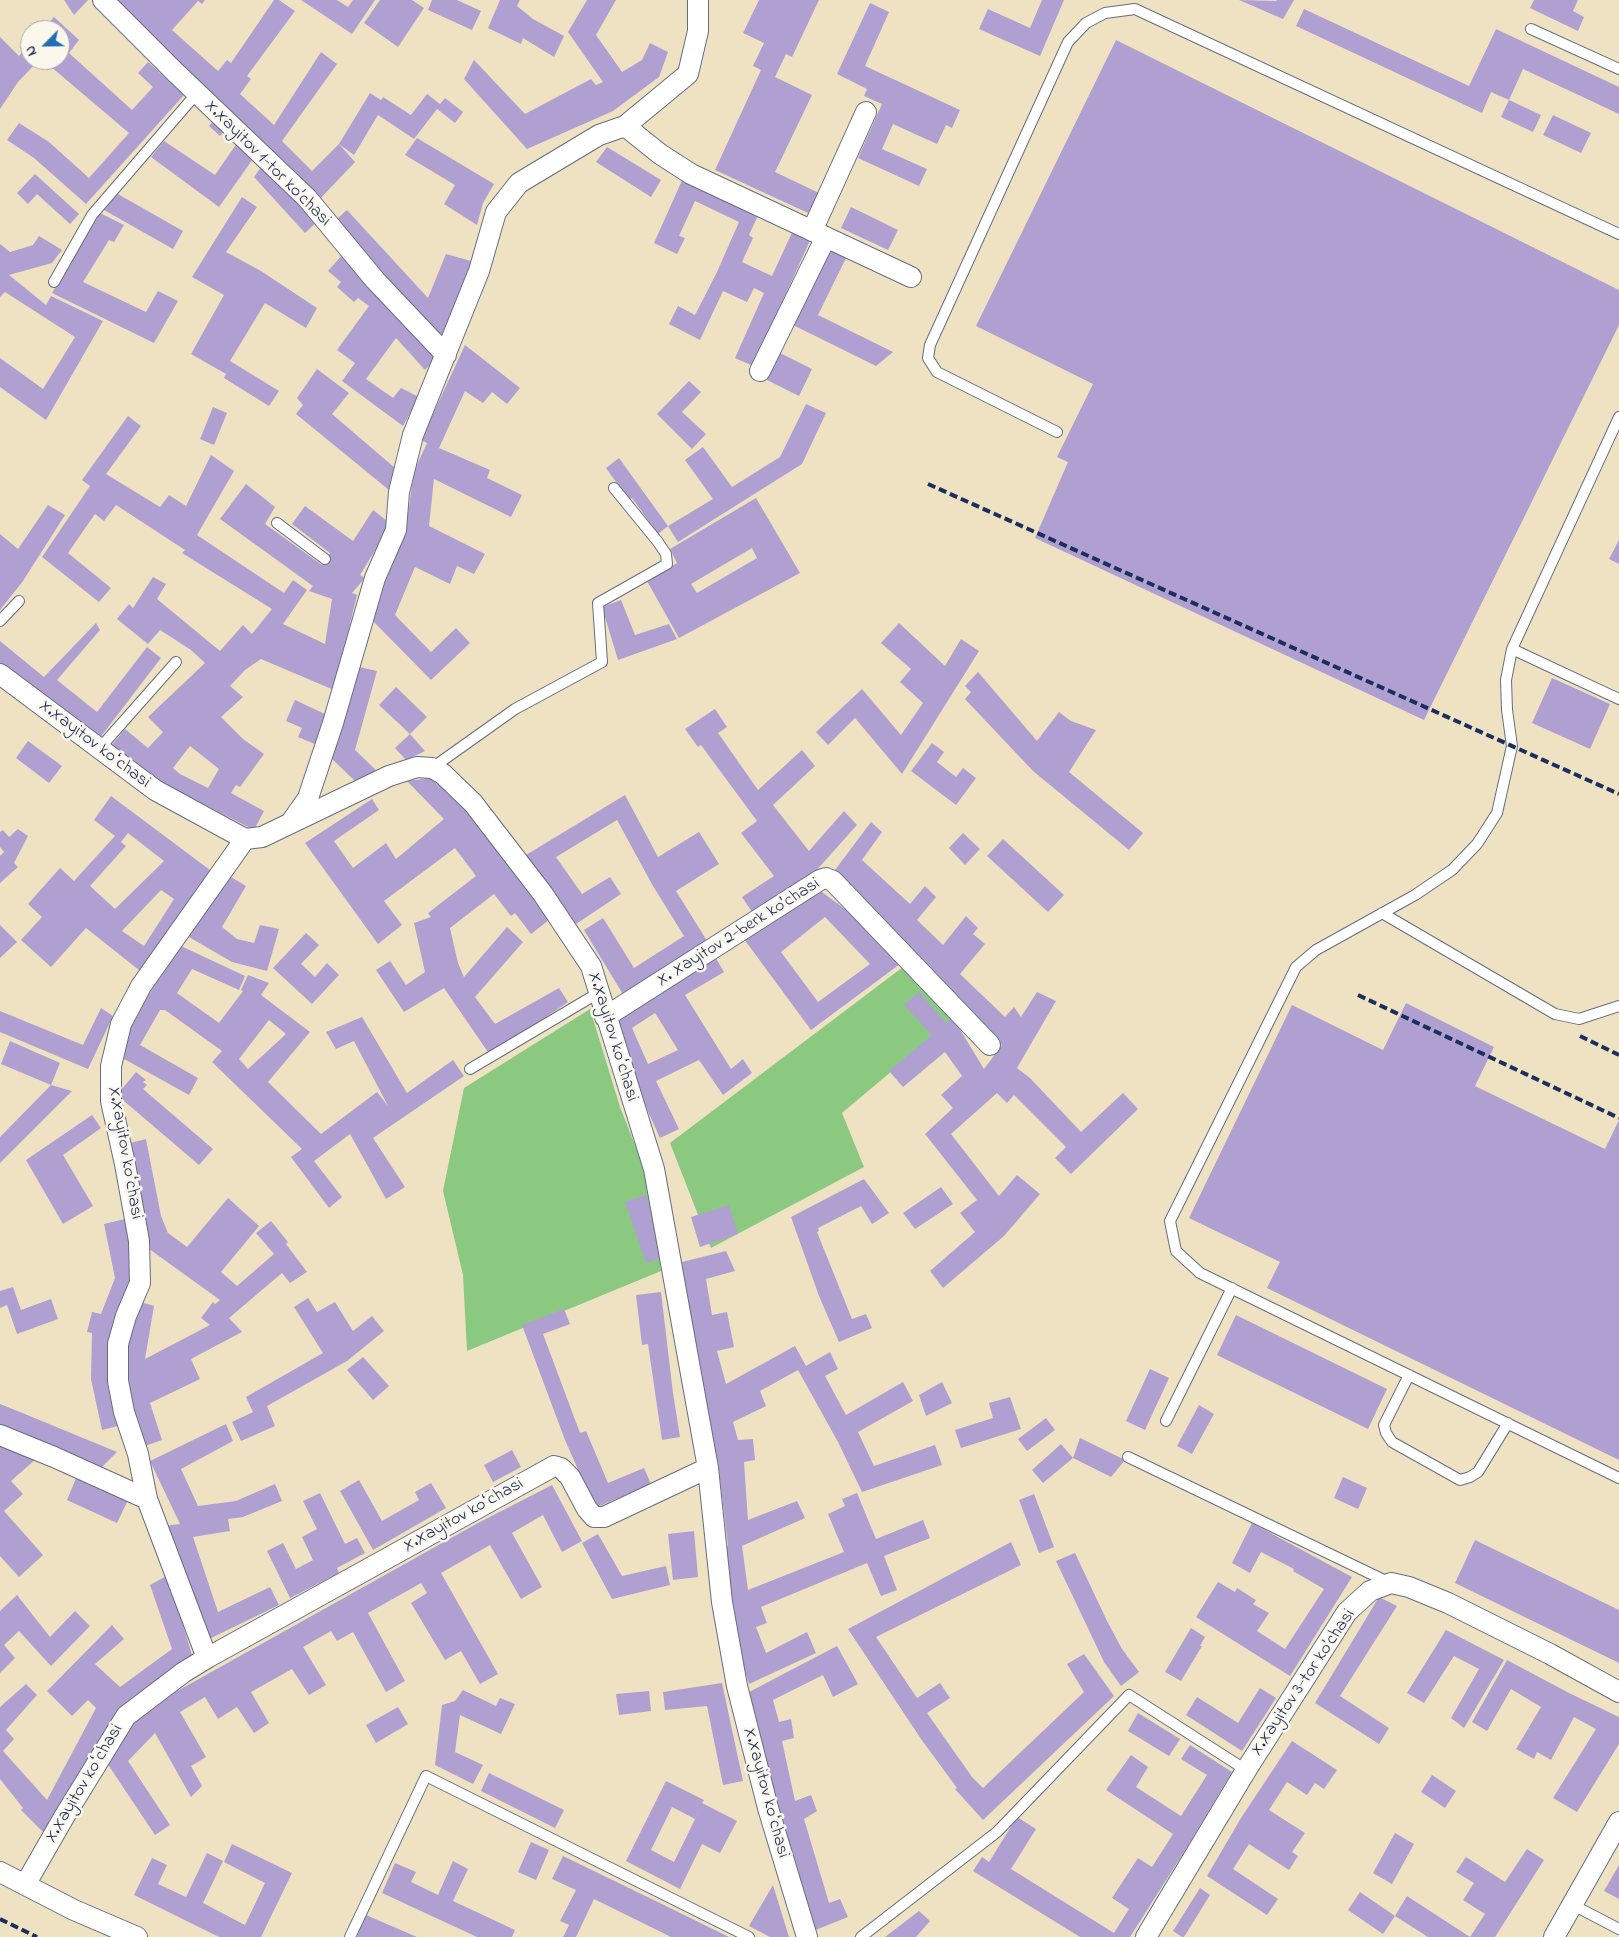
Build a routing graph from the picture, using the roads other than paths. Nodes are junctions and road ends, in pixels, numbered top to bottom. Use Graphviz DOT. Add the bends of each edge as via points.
graph roads {
  1 [pos="103,0"];
  2 [pos="698,0"];
  3 [pos="1531,29"];
  4 [pos="1619,69"];
  5 [pos="197,93"];
  6 [pos="866,112"];
  7 [pos="624,126"];
  8 [pos="819,234"];
  9 [pos="1619,234"];
  10 [pos="911,277"];
  11 [pos="54,282"];
  12 [pos="446,355"];
  13 [pos="760,371"];
  14 [pos="1619,417"];
  15 [pos="1057,432"];
  16 [pos="614,488"];
  17 [pos="277,524"];
  18 [pos="325,559"];
  19 [pos="20,601"];
  20 [pos="0,621"];
  21 [pos="1512,649"];
  22 [pos="176,662"];
  23 [pos="0,674"];
  24 [pos="1619,699"];
  25 [pos="99,749"];
  26 [pos="432,768"];
  27 [pos="292,822"];
  28 [pos="245,839"];
  29 [pos="1382,913"];
  30 [pos="600,992"];
  31 [pos="1619,1006"];
  32 [pos="606,1016"];
  33 [pos="990,1045"];
  34 [pos="470,1069"];
  35 [pos="1232,1288"];
  36 [pos="1409,1375"];
  37 [pos="1166,1421"];
  38 [pos="1508,1424"];
  39 [pos="0,1435"];
  40 [pos="1128,1457"];
  41 [pos="708,1468"];
  42 [pos="1619,1478"];
  43 [pos="147,1499"];
  44 [pos="1391,1583"];
  45 [pos="207,1658"];
  46 [pos="1619,1692"];
  47 [pos="1246,1770"];
  48 [pos="1619,1822"];
  49 [pos="0,1872"];
  50 [pos="25,1885"];
  51 [pos="1572,1904"];
  52 [pos="1619,1929"];
  53 [pos="137,1937"];
  54 [pos="350,1937"];
  55 [pos="749,1937"];
  56 [pos="807,1937"];
  57 [pos="861,1937"];
  58 [pos="1146,1937"];
  59 [pos="1554,1937"];
  1 -- 5 [label="street, X.Xayitov 1-tor koʼchasi"];
  2 -- 7 [label="street" via="698,31 688,74"];
  3 -- 4 [label="lane"];
  5 -- 11 [label="lane" via="92,215"];
  5 -- 12 [label="street, X.Xayitov 1-tor koʼchasi" via="307,198 375,280"];
  6 -- 8 [label="street"];
  7 -- 8 [label="street" via="691,174"];
  7 -- 12 [label="street" via="599,135 519,183 502,204 496,212 479,270"];
  8 -- 10 [label="street"];
  8 -- 13 [label="street"];
  9 -- 15 [label="lane" via="1135,9 1106,12 1086,23 1068,42 930,345 928,358 938,372"];
  12 -- 27 [label="street" via="413,435 399,492 396,530 375,578 366,589 333,723 308,798"];
  14 -- 21 [label="lane"];
  16 -- 26 [label="lane" via="658,542 666,554 667,564 598,603 602,662 514,709"];
  17 -- 18 [label="lane"];
  19 -- 20 [label="lane"];
  21 -- 24 [label="lane"];
  21 -- 29 [label="lane" via="1506,680 1506,710 1512,746 1497,813 1477,844 1452,870"];
  22 -- 25 [label="lane"];
  23 -- 25 [label="street, X.Xayitov koʻchasi"];
  25 -- 28 [label="street, X.Xayitov koʻchasi" via="155,790"];
  26 -- 27 [label="street" via="417,767 389,776"];
  26 -- 30 [label="street, X.Xayitov koʻchasi" via="443,774 473,803 543,894 591,966"];
  27 -- 28 [label="street" via="262,837"];
  28 -- 43 [label="street, X.Xayitov koʻchasi" via="141,986 121,1024 111,1066 111,1101 139,1241 140,1283 118,1344 118,1380"];
  29 -- 31 [label="lane" via="1555,1014 1579,1019"];
  29 -- 35 [label="lane" via="1316,950 1296,967 1170,1221 1176,1250 1200,1273"];
  30 -- 32 [label="street, X.Xayitov koʻchasi"];
  30 -- 34 [label="lane"];
  32 -- 33 [label="street, X. Xayitov 2-berk koʼchasi" via="826,878 833,881"];
  32 -- 41 [label="street, X.Xayitov koʻchasi" via="654,1169"];
  35 -- 36 [label="lane"];
  35 -- 37 [label="lane"];
  36 -- 38 [label="lane"];
  36 -- 38 [label="lane" via="1384,1424 1386,1433 1392,1442 1460,1480 1478,1472"];
  38 -- 42 [label="lane"];
  39 -- 43 [label="street"];
  40 -- 44 [label="lane"];
  41 -- 45 [label="street, X.Xayitov koʻchasi" via="604,1517 594,1517 570,1478 561,1468 554,1466"];
  41 -- 56 [label="street, X.Xayitov koʻchasi" via="722,1602 737,1686 768,1808"];
  43 -- 45 [label="street, X.Xayitov koʻchasi"];
  44 -- 46 [label="street" via="1410,1586 1448,1603"];
  44 -- 47 [label="street, X.Xayitov 3-tor koʼchasi" via="1370,1591 1347,1612"];
  45 -- 50 [label="street, X.Xayitov koʻchasi" via="126,1716"];
  47 -- 57 [label="lane" via="1129,1695 997,1832"];
  47 -- 58 [label="street, X.Xayitov 3-tor koʼchasi"];
  48 -- 51 [label="street"];
  49 -- 50 [label="street"];
  50 -- 53 [label="street"];
  51 -- 52 [label="lane"];
  51 -- 59 [label="street"];
  54 -- 55 [label="lane" via="426,1776"];
}
